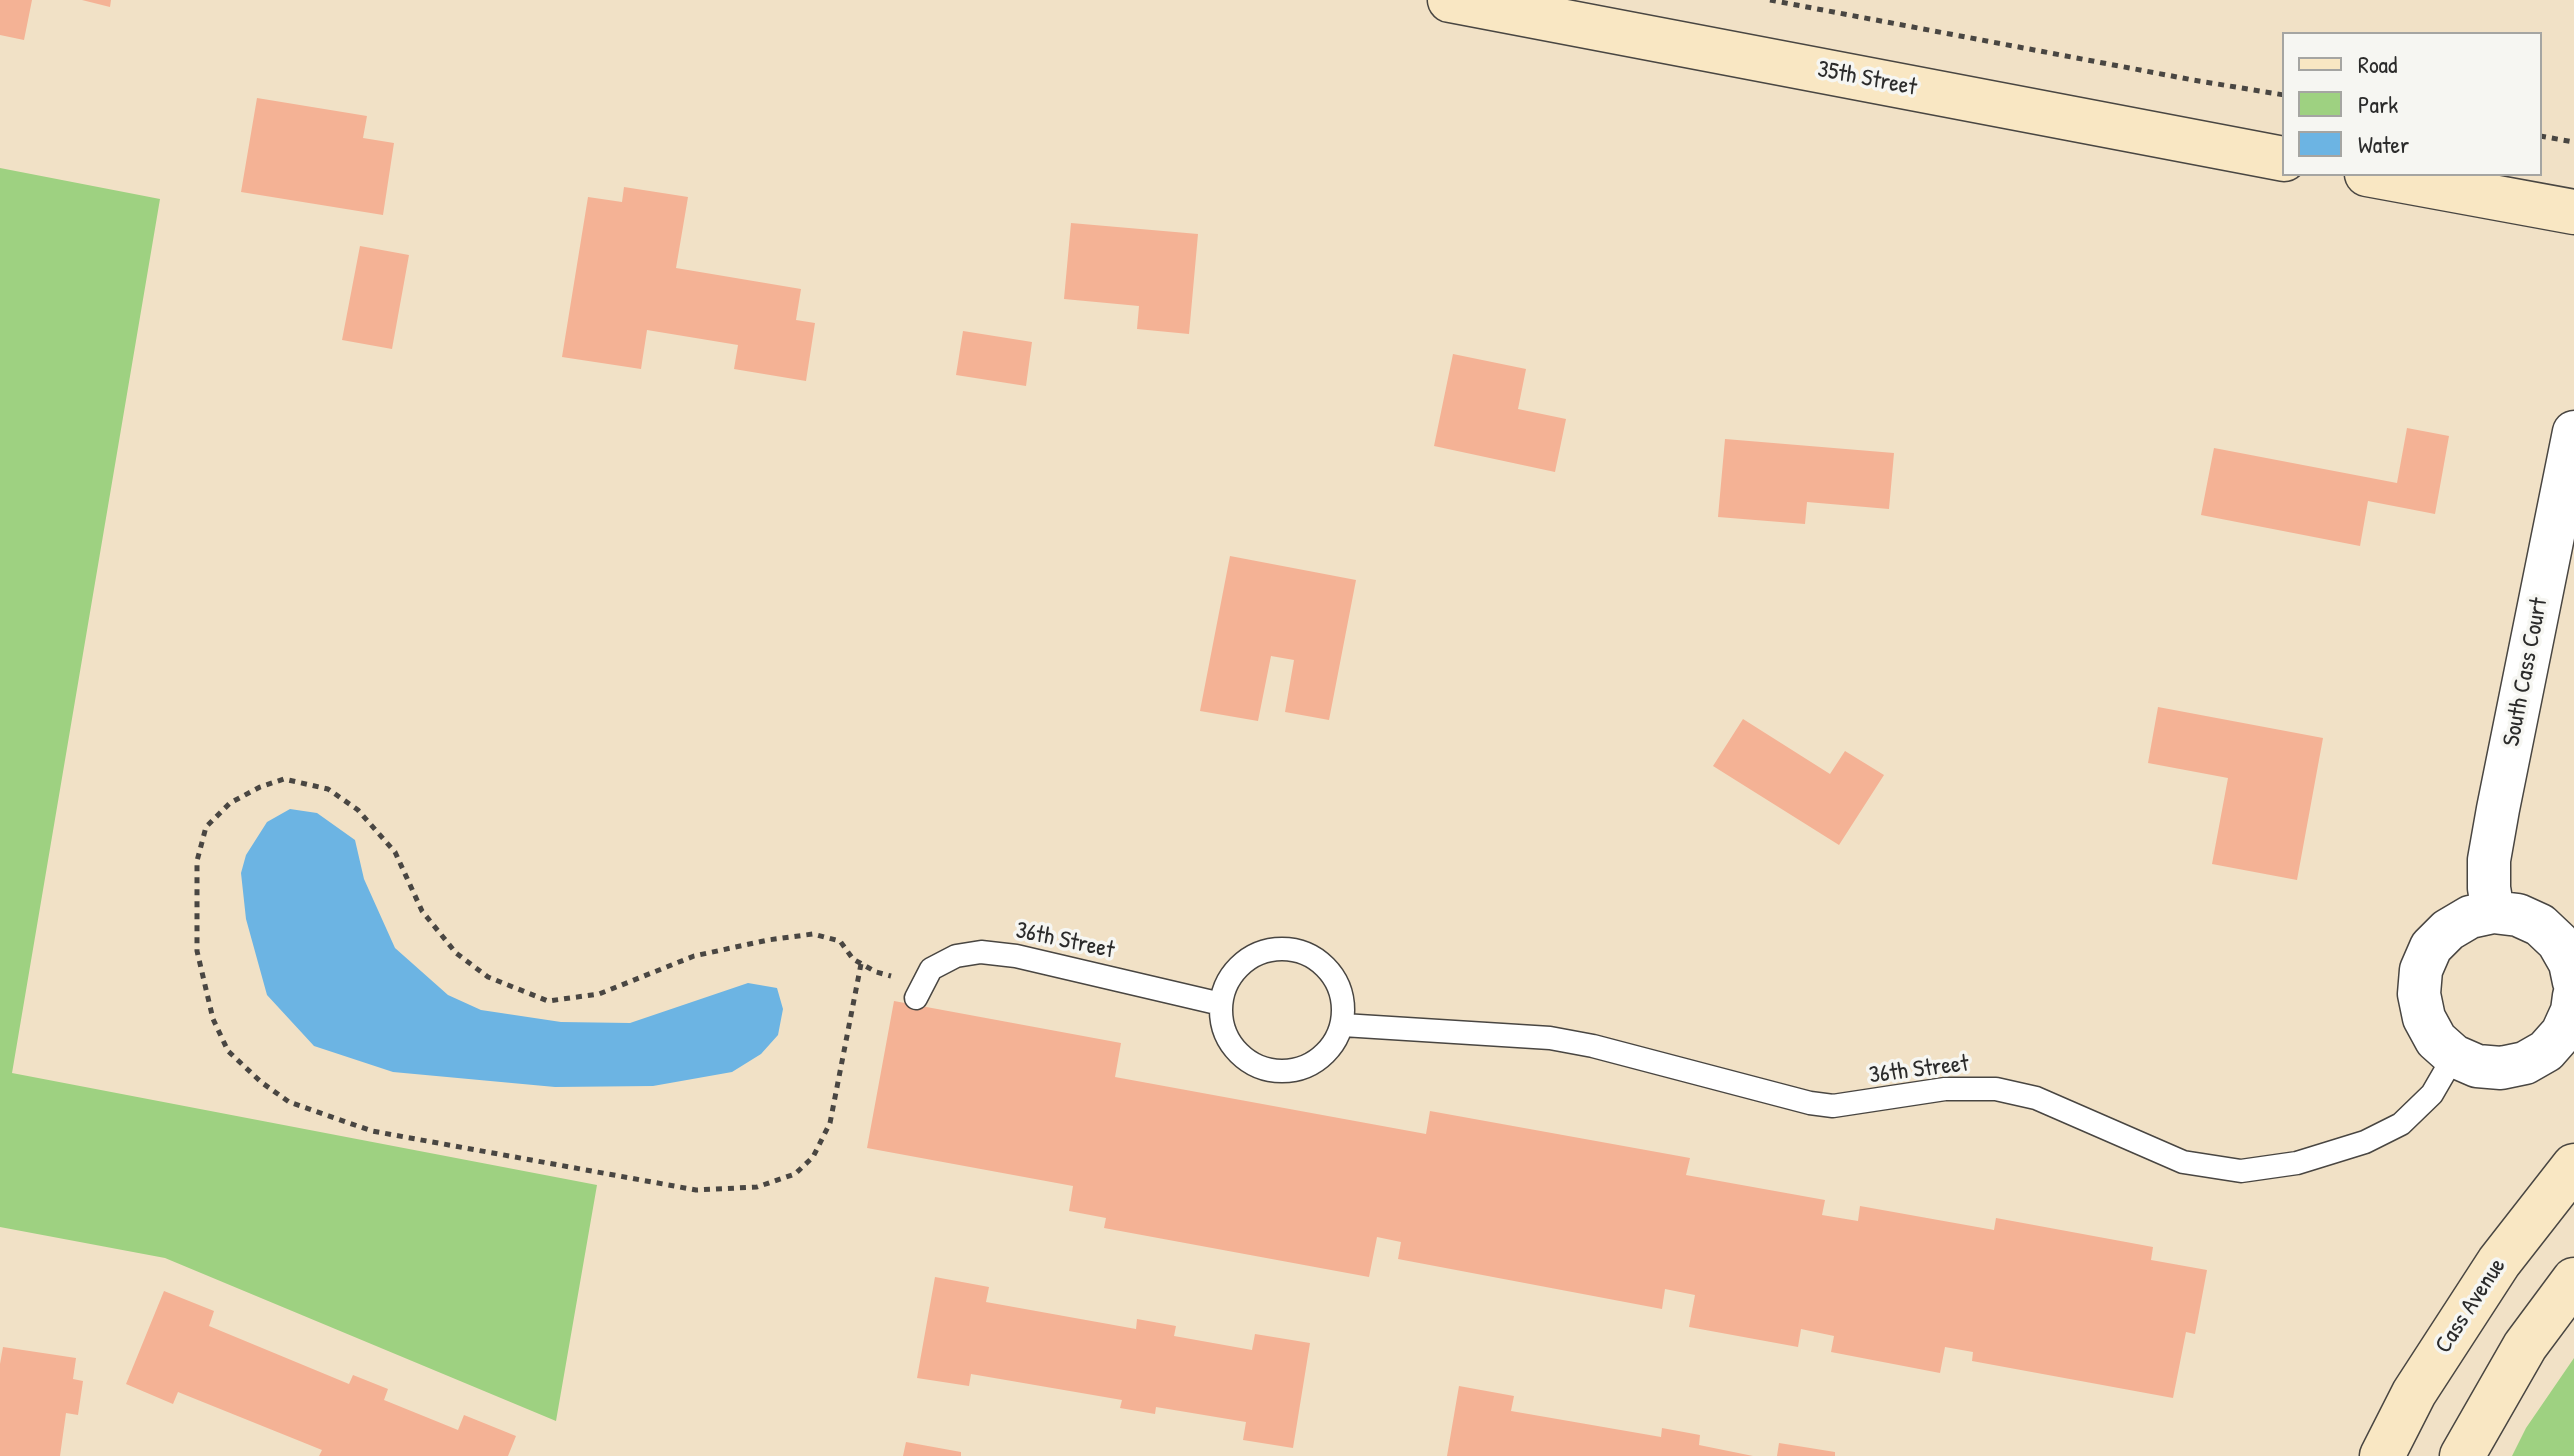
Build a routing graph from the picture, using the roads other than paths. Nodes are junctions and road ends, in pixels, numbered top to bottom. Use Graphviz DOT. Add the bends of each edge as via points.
graph roads {
  1 [pos="1450,0"];
  2 [pos="2282,159"];
  3 [pos="2378,176"];
  4 [pos="2574,212"];
  5 [pos="2574,432"];
  6 [pos="2493,912"];
  7 [pos="2574,982"];
  8 [pos="919,992"];
  9 [pos="2574,996"];
  10 [pos="1221,1004"];
  11 [pos="1343,1025"];
  12 [pos="2454,1056"];
  13 [pos="2574,1166"];
  14 [pos="2574,1280"];
  15 [pos="2382,1456"];
  16 [pos="2462,1456"];
  1 -- 2 [label="street, 35th Street"];
  3 -- 4 [label="street"];
  5 -- 6 [label="street, South Cass Court" via="2489,860"];
  6 -- 7 [label="street" via="2540,925 2558,942"];
  6 -- 12 [label="street" via="2448,930 2431,947 2421,970 2424,1018 2436,1040"];
  8 -- 10 [label="lane, 36th Street" via="931,969 956,956 981,952"];
  9 -- 12 [label="street" via="2562,1033 2525,1063 2477,1066"];
  10 -- 11 [label="lane" via="1228,1040 1261,1068 1289,1072 1311,1065 1328,1052"];
  10 -- 11 [label="lane" via="1235,970 1251,957 1271,949 1294,950 1316,959 1335,977 1344,1001"];
  11 -- 12 [label="lane, 36th Street" via="1550,1038 1833,1106 1945,1089 1996,1089 2036,1098 2183,1162 2241,1171 2297,1163 2365,1142 2401,1124 2432,1094"];
  13 -- 15 [label="street, Cass Avenue" via="2499,1262 2414,1393"];
  14 -- 16 [label="street" via="2525,1346"];
}
